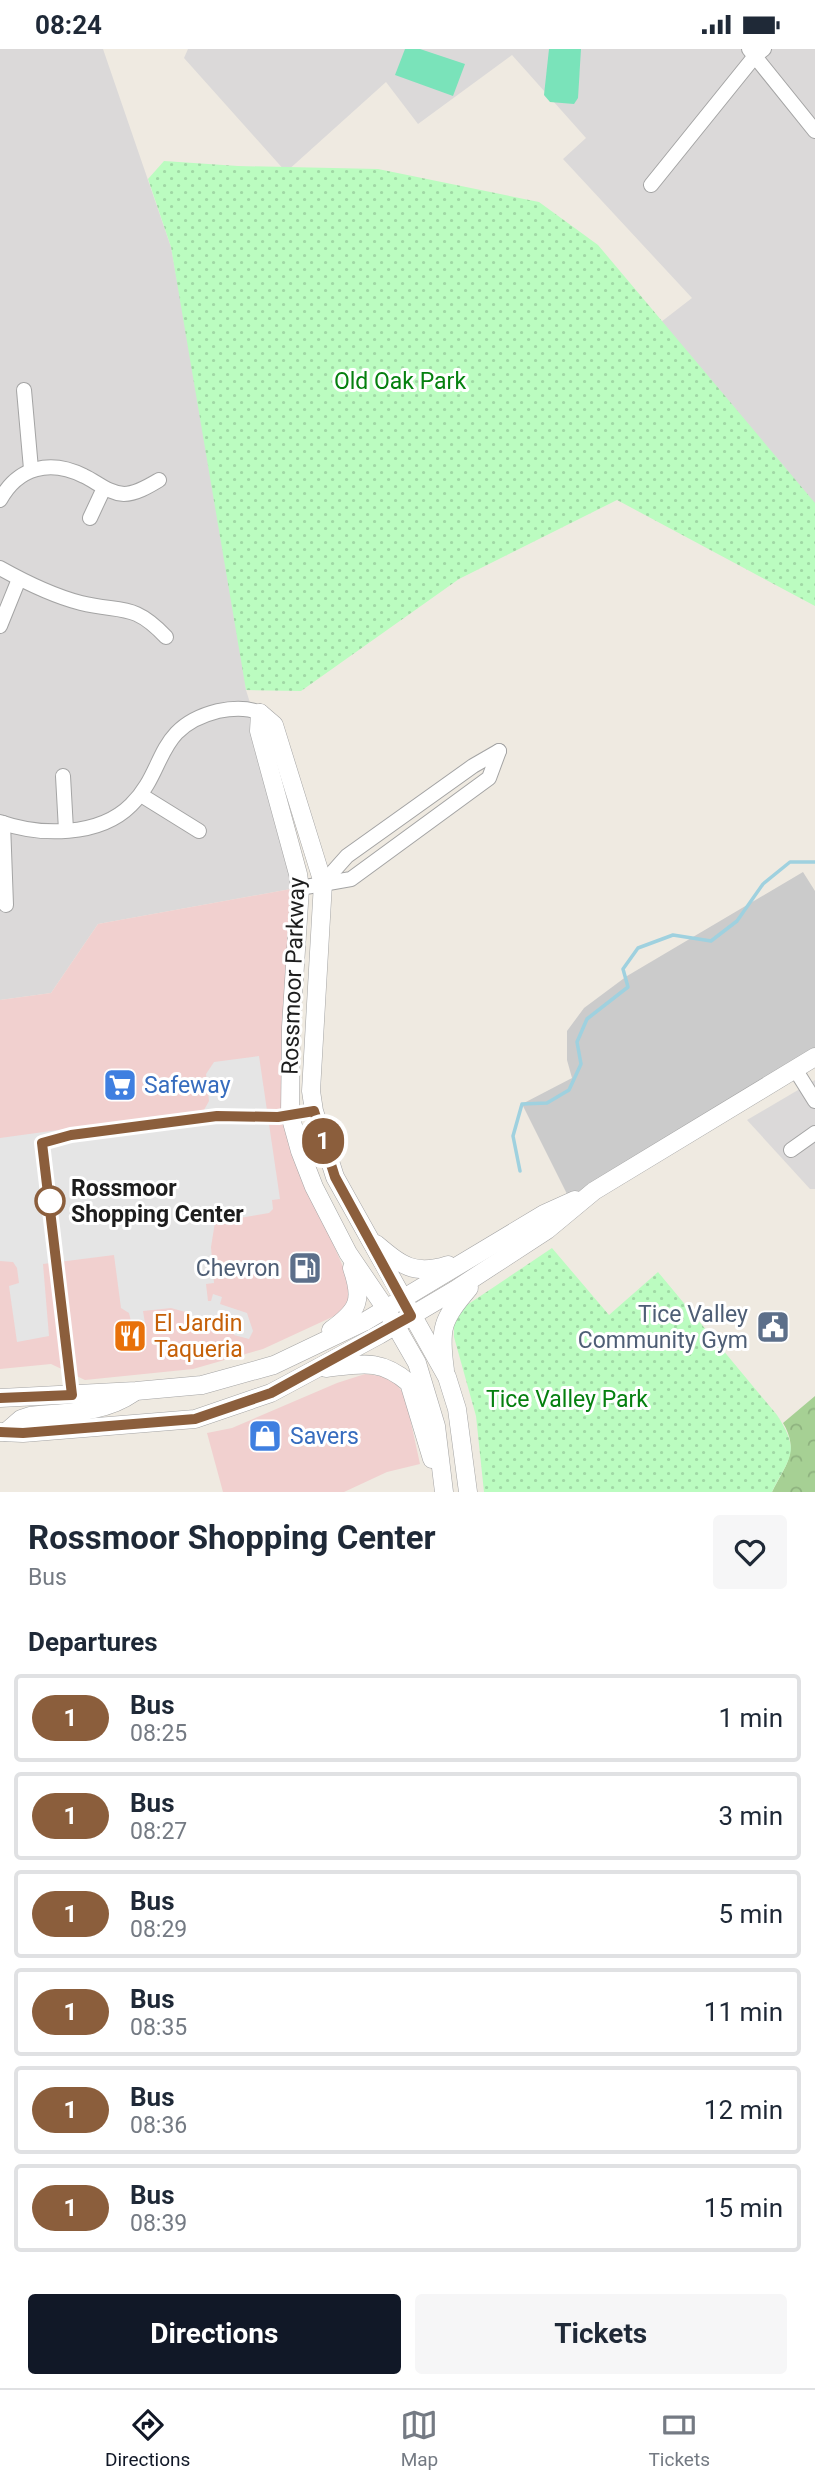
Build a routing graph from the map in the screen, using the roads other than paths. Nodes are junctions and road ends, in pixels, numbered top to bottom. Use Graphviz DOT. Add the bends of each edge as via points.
graph roads {
  1 [pos="756,51"];
  2 [pos="815,131"];
  3 [pos="651,185"];
  4 [pos="24,390"];
  5 [pos="32,469"];
  6 [pos="159,480"];
  7 [pos="104,488"];
  8 [pos="0,500"];
  9 [pos="90,518"];
  10 [pos="0,568"];
  11 [pos="19,579"];
  12 [pos="0,626"];
  13 [pos="166,636"];
  14 [pos="260,713"];
  15 [pos="63,776"];
  16 [pos="141,795"];
  17 [pos="1,823"];
  18 [pos="66,830"];
  19 [pos="199,831"];
  20 [pos="323,883"];
  21 [pos="300,888"];
  22 [pos="6,905"];
  23 [pos="815,1057"];
  24 [pos="795,1069"];
  25 [pos="815,1101"];
  26 [pos="815,1133"];
  27 [pos="791,1150"];
  28 [pos="594,1191"];
  29 [pos="367,1236"];
  30 [pos="348,1253"];
  31 [pos="474,1256"];
  32 [pos="481,1274"];
  33 [pos="402,1299"];
  34 [pos="386,1309"];
  35 [pos="404,1321"];
  36 [pos="307,1349"];
  37 [pos="315,1370"];
  38 [pos="446,1377"];
  39 [pos="136,1391"];
  40 [pos="0,1398"];
  41 [pos="2,1429"];
  42 [pos="442,1492"];
  43 [pos="468,1492"];
  1 -- 2 [label="street"];
  1 -- 3 [label="street"];
  4 -- 5 [label="street"];
  5 -- 7 [label="street" via="59,468"];
  5 -- 8 [label="street" via="5,490"];
  6 -- 7 [label="street" via="124,494"];
  7 -- 9 [label="street"];
  10 -- 11 [label="street"];
  11 -- 12 [label="street"];
  11 -- 13 [label="street" via="81,603 137,613"];
  14 -- 16 [label="street" via="251,708 226,710 190,722 168,743"];
  14 -- 20 [label="street, Rossmoor Parkway" via="274,725"];
  14 -- 21 [label="street, Rossmoor Parkway" via="259,731"];
  15 -- 18 [label="street"];
  16 -- 18 [label="street" via="113,820"];
  16 -- 19 [label="street"];
  17 -- 18 [label="street"];
  17 -- 22 [label="street"];
  20 -- 20 [label="street" via="351,879 489,778 499,751 347,856"];
  20 -- 21 [label="street"];
  20 -- 29 [label="street, Rossmoor Parkway" via="311,1091 335,1177"];
  21 -- 30 [label="street, Rossmoor Parkway" via="290,1115 314,1187"];
  23 -- 24 [label="street"];
  24 -- 25 [label="street"];
  24 -- 28 [label="street"];
  26 -- 27 [label="street"];
  28 -- 31 [label="street" via="544,1214"];
  28 -- 32 [label="street" via="547,1230"];
  29 -- 31 [label="street" via="397,1261 419,1270"];
  29 -- 33 [label="street, Rossmoor Parkway"];
  30 -- 34 [label="street, Rossmoor Parkway"];
  30 -- 36 [label="street" via="357,1305"];
  31 -- 33 [label="street"];
  32 -- 35 [label="street"];
  32 -- 38 [label="street" via="446,1318 442,1330"];
  33 -- 34 [label="street"];
  33 -- 35 [label="street, Rossmoor Parkway"];
  34 -- 35 [label="street, Rossmoor Parkway"];
  34 -- 36 [label="street"];
  35 -- 37 [label="street"];
  35 -- 38 [label="street, Rossmoor Parkway"];
  35 -- 42 [label="street, Rossmoor Parkway" via="436,1426"];
  36 -- 39 [label="street" via="274,1366 202,1385"];
  37 -- 41 [label="street" via="271,1393 195,1419 23,1433"];
  37 -- 42 [label="street" via="374,1363 409,1383"];
  38 -- 43 [label="street, Rossmoor Parkway" via="457,1409"];
  39 -- 40 [label="street"];
  39 -- 41 [label="street" via="98,1409 30,1416"];
}
